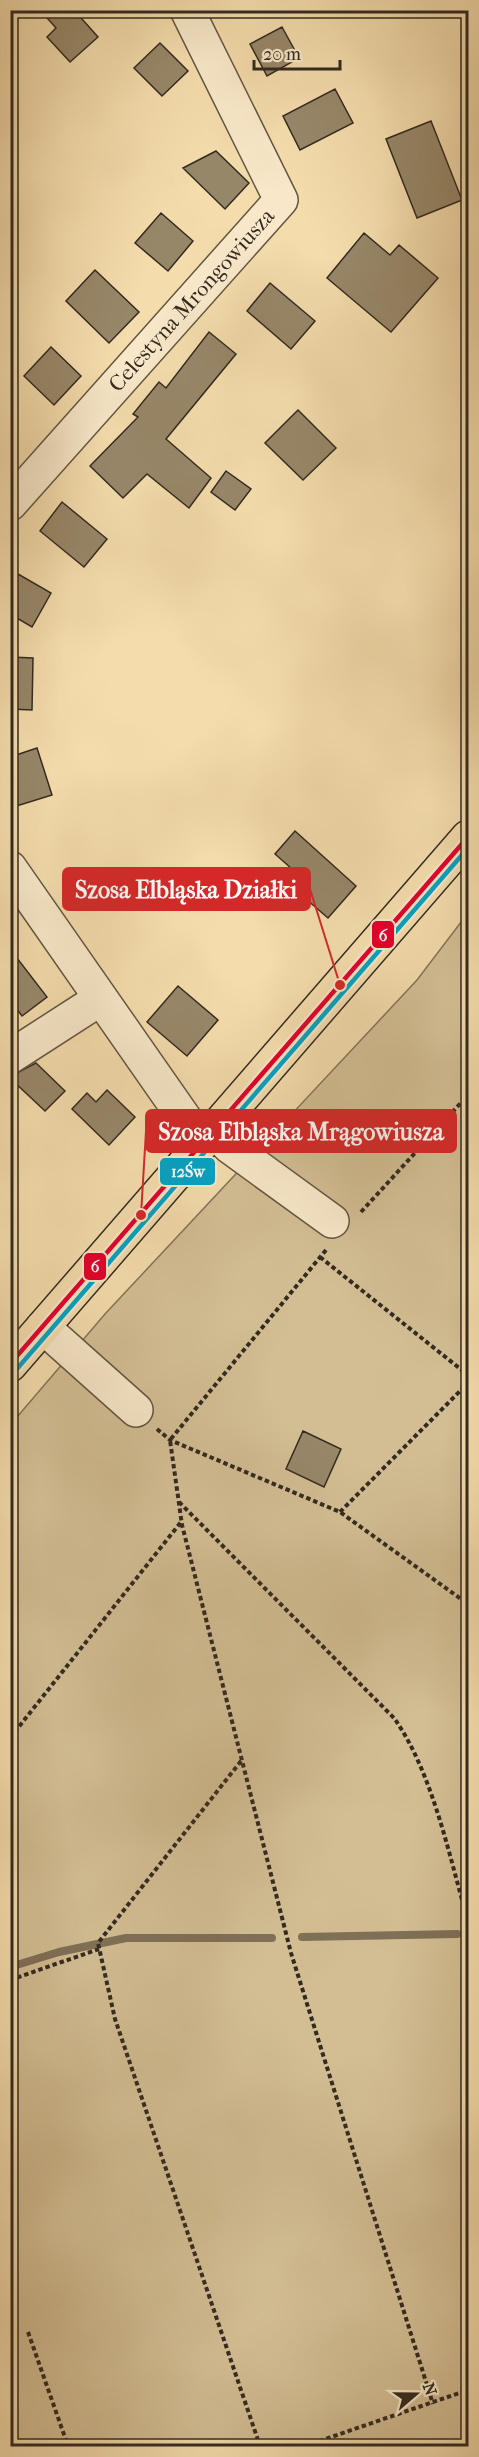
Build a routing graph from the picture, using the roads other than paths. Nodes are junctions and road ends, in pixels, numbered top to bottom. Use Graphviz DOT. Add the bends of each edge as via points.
graph roads {
  1 [pos="187,10"];
  2 [pos="10,504"];
  3 [pos="468,837"];
  4 [pos="10,868"];
  5 [pos="100,999"];
  6 [pos="10,1058"];
  7 [pos="208,1136"];
  8 [pos="339,1228"];
  9 [pos="43,1327"];
  10 [pos="10,1365"];
  11 [pos="136,1410"];
  1 -- 2 [label="street, Celestyna Mrongowiusza" via="281,200"];
  3 -- 7 [label="main road"];
  4 -- 5 [label="street"];
  5 -- 6 [label="street"];
  5 -- 7 [label="street" via="192,1129"];
  7 -- 8 [label="street" via="230,1147"];
  7 -- 9 [label="main road"];
  9 -- 10 [label="main road"];
  9 -- 11 [label="street"];
}
